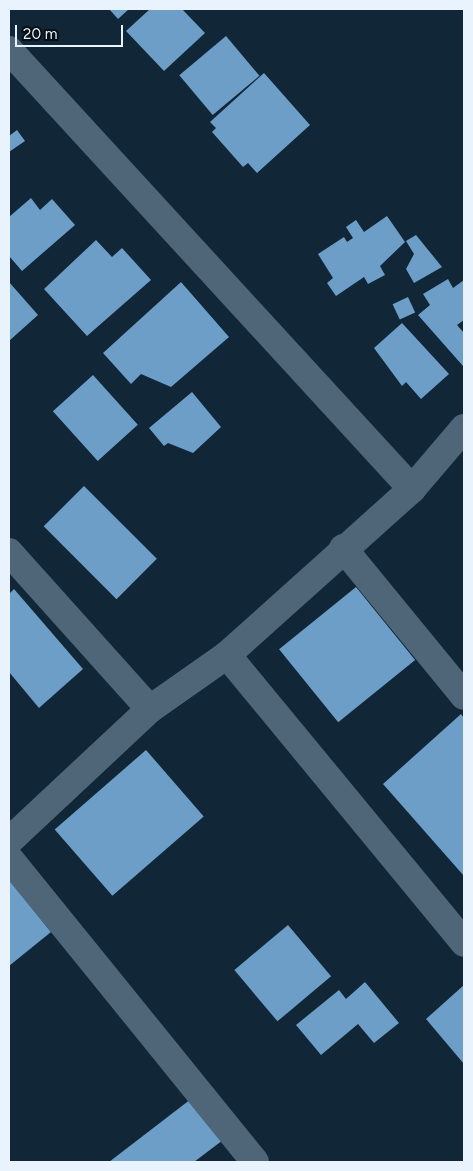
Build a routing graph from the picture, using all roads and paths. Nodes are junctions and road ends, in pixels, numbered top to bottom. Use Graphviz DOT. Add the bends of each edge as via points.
graph roads {
  1 [pos="9,50"];
  2 [pos="464,428"];
  3 [pos="412,489"];
  4 [pos="344,548"];
  5 [pos="9,552"];
  6 [pos="227,655"];
  7 [pos="464,696"];
  8 [pos="150,709"];
  9 [pos="9,841"];
  10 [pos="9,858"];
  11 [pos="464,943"];
  12 [pos="255,1162"];
  1 -- 3 [label="street"];
  2 -- 3 [label="street"];
  3 -- 4 [label="street"];
  4 -- 6 [label="street"];
  4 -- 7 [label="street"];
  5 -- 8 [label="street"];
  6 -- 8 [label="street"];
  6 -- 11 [label="street"];
  8 -- 9 [label="street"];
  10 -- 12 [label="street"];
}
